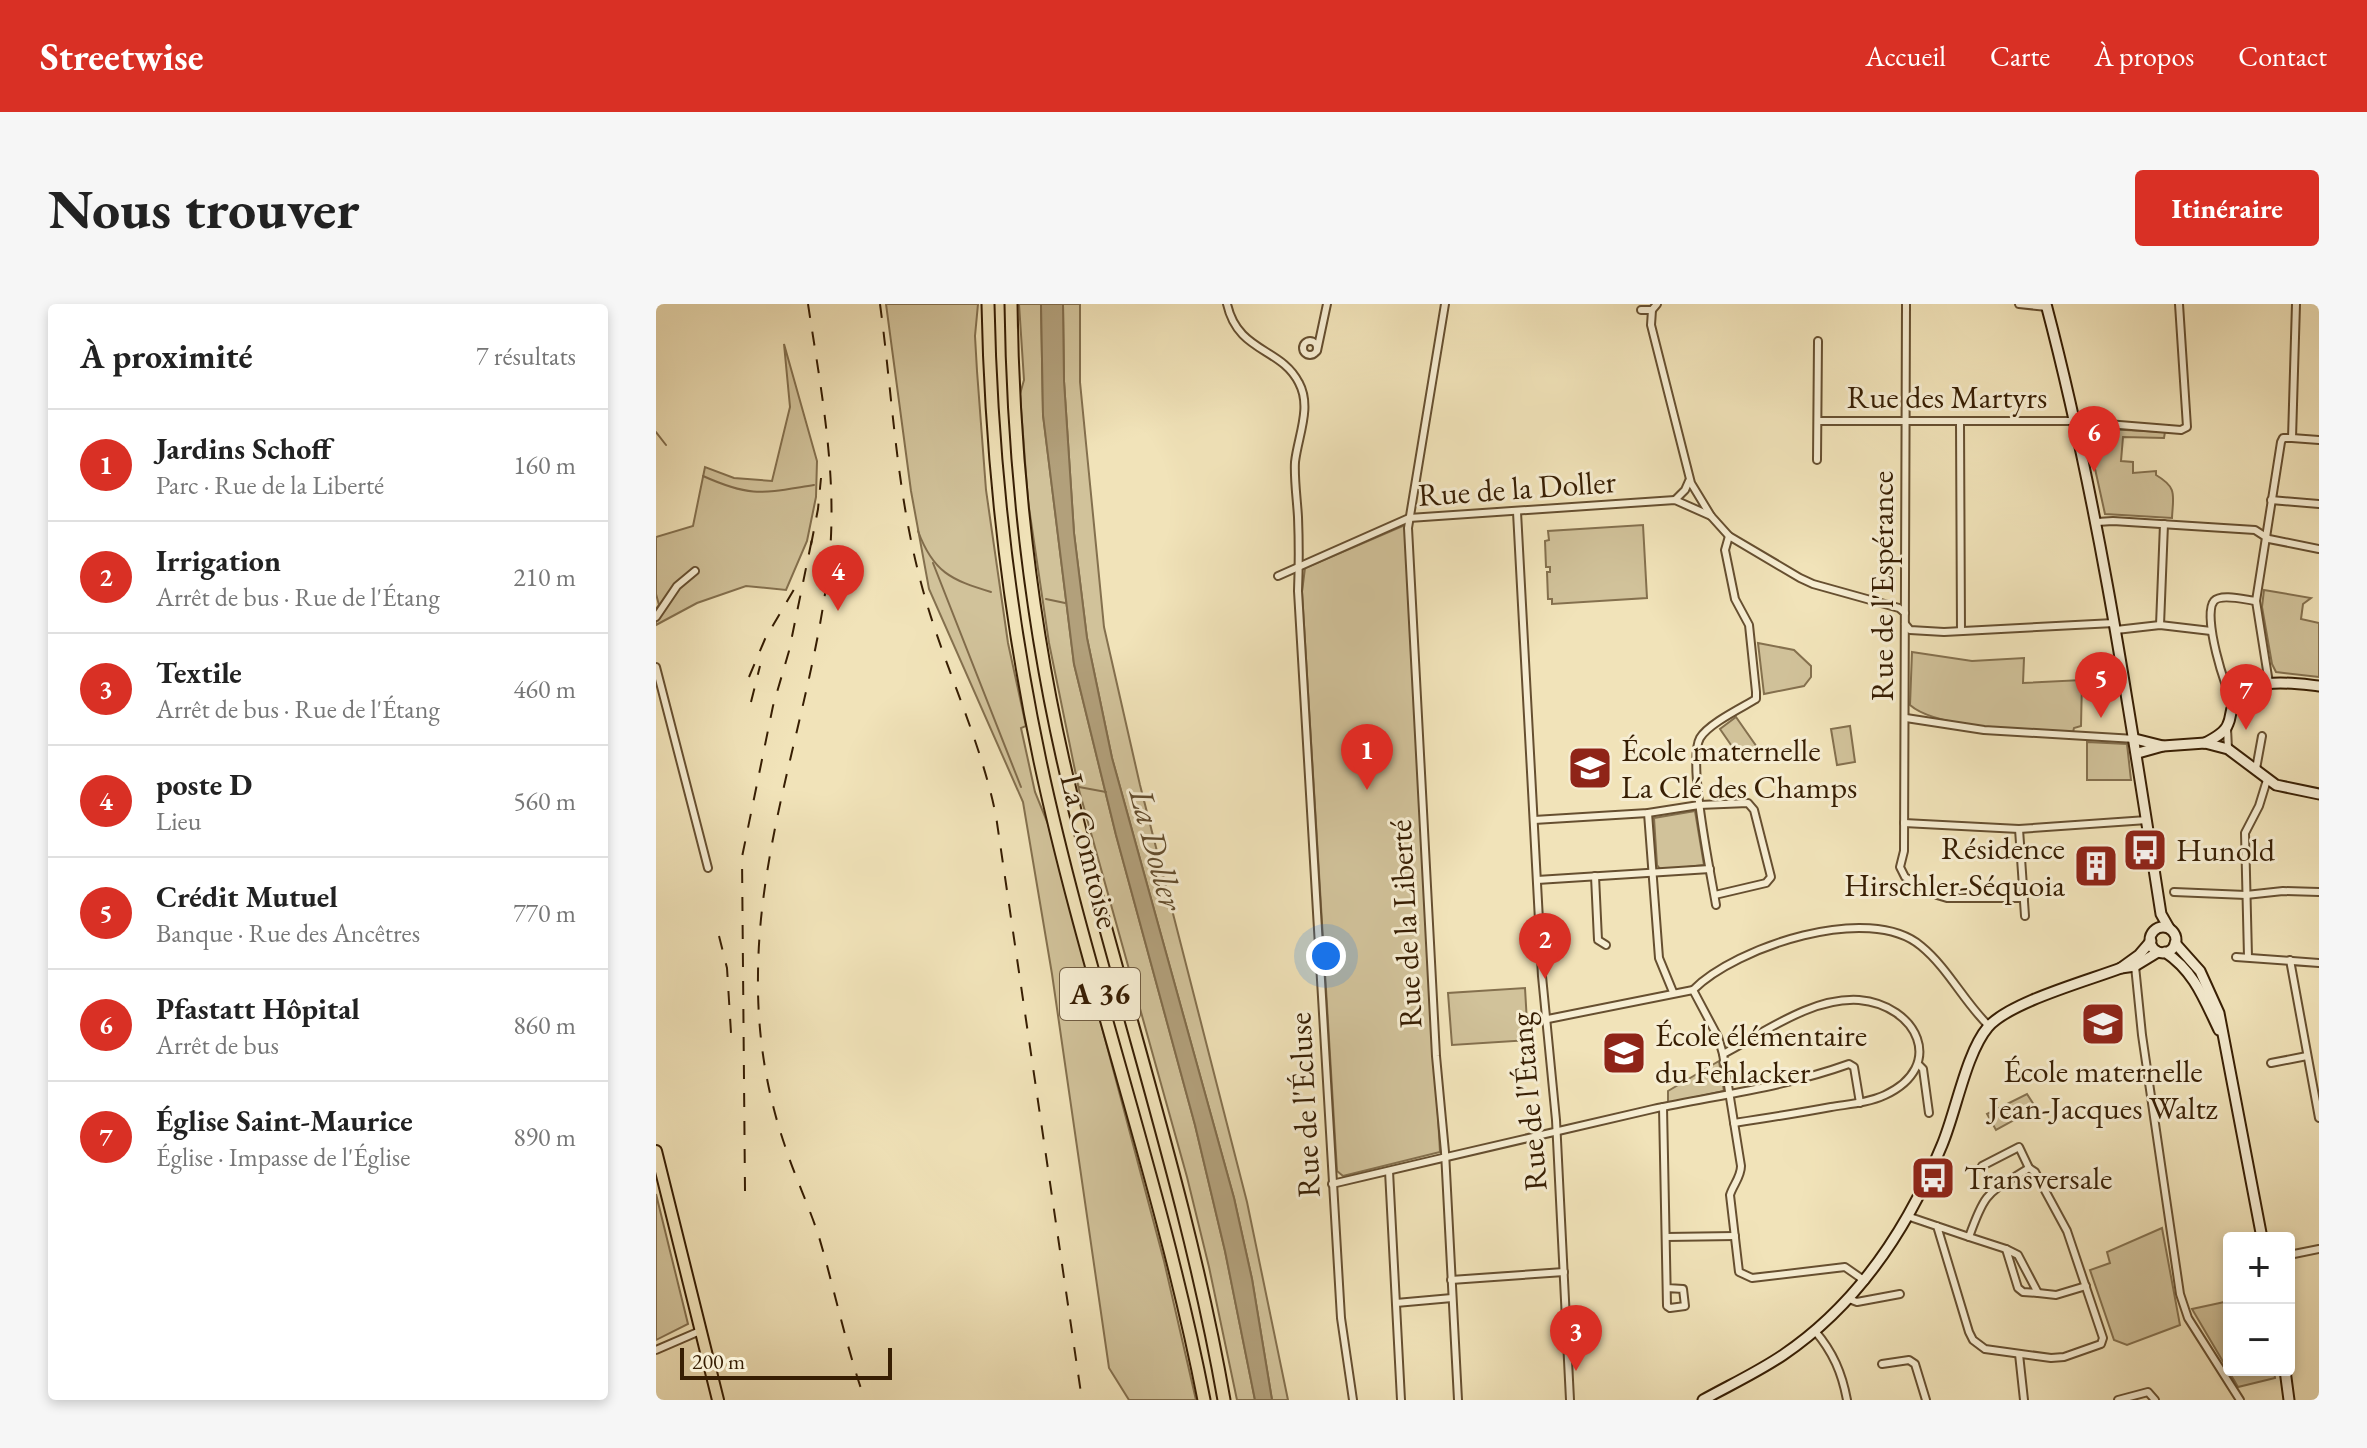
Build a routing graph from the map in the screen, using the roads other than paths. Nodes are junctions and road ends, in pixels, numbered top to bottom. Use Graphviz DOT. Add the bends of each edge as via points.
graph roads {
  1 [pos="988,304"];
  2 [pos="1011,304"];
  3 [pos="1227,304"];
  4 [pos="1327,304"];
  5 [pos="1445,304"];
  6 [pos="1906,304"];
  7 [pos="2019,304"];
  8 [pos="2179,304"];
  9 [pos="2296,304"];
  10 [pos="2046,305"];
  11 [pos="1654,307"];
  12 [pos="1641,310"];
  13 [pos="1818,341"];
  14 [pos="1317,351"];
  15 [pos="1818,421"];
  16 [pos="1906,421"];
  17 [pos="1960,422"];
  18 [pos="2076,423"];
  19 [pos="2292,438"];
  20 [pos="2319,440"];
  21 [pos="1817,460"];
  22 [pos="1690,478"];
  23 [pos="1675,500"];
  24 [pos="2271,500"];
  25 [pos="2319,504"];
  26 [pos="1517,512"];
  27 [pos="1711,516"];
  28 [pos="1409,518"];
  29 [pos="2097,522"];
  30 [pos="2164,524"];
  31 [pos="1729,536"];
  32 [pos="2266,537"];
  33 [pos="2319,549"];
  34 [pos="1299,567"];
  35 [pos="695,571"];
  36 [pos="1278,576"];
  37 [pos="2256,601"];
  38 [pos="1905,613"];
  39 [pos="656,617"];
  40 [pos="1905,624"];
  41 [pos="2160,625"];
  42 [pos="2115,627"];
  43 [pos="1961,631"];
  44 [pos="2211,631"];
  45 [pos="656,667"];
  46 [pos="2269,683"];
  47 [pos="2319,686"];
  48 [pos="2234,704"];
  49 [pos="1906,718"];
  50 [pos="2227,728"];
  51 [pos="2262,736"];
  52 [pos="2135,739"];
  53 [pos="2205,743"];
  54 [pos="2163,746"];
  55 [pos="2228,749"];
  56 [pos="2138,753"];
  57 [pos="2256,769"];
  58 [pos="2267,780"];
  59 [pos="2319,794"];
  60 [pos="1699,805"];
  61 [pos="1648,813"];
  62 [pos="1534,820"];
  63 [pos="2147,820"];
  64 [pos="1904,823"];
  65 [pos="2019,829"];
  66 [pos="708,868"];
  67 [pos="1710,869"];
  68 [pos="1653,874"];
  69 [pos="1595,876"];
  70 [pos="1537,880"];
  71 [pos="2174,892"];
  72 [pos="2319,892"];
  73 [pos="1715,895"];
  74 [pos="2246,895"];
  75 [pos="2024,898"];
  76 [pos="1716,905"];
  77 [pos="2161,914"];
  78 [pos="2025,916"];
  79 [pos="2169,928"];
  80 [pos="2155,930"];
  81 [pos="2151,941"];
  82 [pos="2175,943"];
  83 [pos="1606,945"];
  84 [pos="2162,952"];
  85 [pos="2236,957"];
  86 [pos="2248,957"];
  87 [pos="2290,960"];
  88 [pos="2319,963"];
  89 [pos="2135,966"];
  90 [pos="2121,968"];
  91 [pos="1693,990"];
  92 [pos="1673,992"];
  93 [pos="1548,1019"];
  94 [pos="1989,1026"];
  95 [pos="2223,1039"];
  96 [pos="1723,1054"];
  97 [pos="2307,1056"];
  98 [pos="2271,1063"];
  99 [pos="1918,1064"];
  100 [pos="1730,1095"];
  101 [pos="1860,1103"];
  102 [pos="1663,1107"];
  103 [pos="1929,1113"];
  104 [pos="2319,1118"];
  105 [pos="1734,1123"];
  106 [pos="1557,1131"];
  107 [pos="656,1153"];
  108 [pos="1445,1157"];
  109 [pos="1982,1166"];
  110 [pos="2029,1168"];
  111 [pos="1389,1171"];
  112 [pos="1332,1184"];
  113 [pos="1907,1216"];
  114 [pos="1937,1226"];
  115 [pos="2261,1232"];
  116 [pos="1735,1236"];
  117 [pos="1666,1237"];
  118 [pos="1969,1237"];
  119 [pos="2006,1249"];
  120 [pos="2319,1249"];
  121 [pos="2295,1254"];
  122 [pos="1564,1272"];
  123 [pos="1451,1280"];
  124 [pos="1865,1281"];
  125 [pos="2086,1286"];
  126 [pos="1667,1288"];
  127 [pos="2038,1293"];
  128 [pos="1900,1294"];
  129 [pos="1452,1298"];
  130 [pos="1849,1299"];
  131 [pos="1396,1303"];
  132 [pos="700,1331"];
  133 [pos="1815,1331"];
  134 [pos="656,1350"];
  135 [pos="2019,1354"];
  136 [pos="1882,1364"];
  137 [pos="2286,1376"];
  138 [pos="718,1400"];
  139 [pos="1204,1400"];
  140 [pos="1224,1400"];
  141 [pos="1353,1400"];
  142 [pos="1401,1400"];
  143 [pos="1458,1400"];
  144 [pos="1570,1400"];
  145 [pos="1703,1400"];
  146 [pos="1847,1400"];
  147 [pos="1926,1400"];
  148 [pos="2024,1400"];
  149 [pos="2118,1400"];
  150 [pos="2155,1400"];
  151 [pos="2240,1400"];
  152 [pos="2289,1400"];
  1 -- 139 [label="highway, La Comtoise / A 36" via="999,503 1032,720 1080,919 1176,1267"];
  2 -- 140 [label="highway, La Comtoise / A 36" via="1020,487 1062,758 1195,1262"];
  3 -- 34 [label="street, Rue de l'Écluse" via="1238,330 1289,368 1301,386 1305,409 1295,463"];
  4 -- 14 [label="street"];
  5 -- 28 [label="street, Rue de la Liberté"];
  6 -- 16 [label="street, Rue de l'Espérance"];
  7 -- 10 [label="street"];
  8 -- 18 [label="street, Rue des Martyrs" via="2187,427"];
  9 -- 19 [label="street"];
  10 -- 18 [label="main road"];
  11 -- 12 [label="street"];
  11 -- 22 [label="street" via="1651,325"];
  13 -- 15 [label="street"];
  15 -- 16 [label="street, Rue des Martyrs"];
  15 -- 21 [label="street"];
  16 -- 17 [label="street, Rue des Martyrs"];
  16 -- 38 [label="street, Rue de l'Espérance"];
  17 -- 18 [label="street, Rue des Martyrs"];
  17 -- 43 [label="street"];
  18 -- 29 [label="main road"];
  19 -- 20 [label="street"];
  19 -- 24 [label="street" via="2281,442"];
  22 -- 23 [label="street"];
  22 -- 27 [label="street"];
  23 -- 26 [label="street, Rue de la Doller"];
  23 -- 27 [label="street"];
  24 -- 25 [label="street"];
  24 -- 32 [label="street"];
  26 -- 28 [label="street, Rue de la Doller"];
  26 -- 62 [label="street, Rue de l'Étang"];
  27 -- 31 [label="street"];
  28 -- 34 [label="street, Rue de la Doller"];
  28 -- 108 [label="street, Rue de la Liberté"];
  29 -- 30 [label="street"];
  29 -- 42 [label="main road"];
  30 -- 32 [label="street" via="2255,530"];
  30 -- 41 [label="street"];
  31 -- 38 [label="street" via="1813,584"];
  31 -- 60 [label="street" via="1725,550 1735,599 1749,625 1756,699 1706,731 1697,743"];
  32 -- 33 [label="street"];
  32 -- 37 [label="street"];
  34 -- 36 [label="street, Rue de la Doller"];
  34 -- 112 [label="street, Rue de l'Écluse"];
  35 -- 39 [label="street" via="677,586"];
  37 -- 44 [label="street" via="2214,601"];
  37 -- 46 [label="street"];
  38 -- 40 [label="street, Rue de l'Espérance"];
  40 -- 43 [label="street" via="1910,630"];
  40 -- 49 [label="street, Rue de l'Espérance"];
  41 -- 42 [label="street"];
  41 -- 44 [label="street"];
  42 -- 43 [label="street"];
  42 -- 52 [label="main road"];
  44 -- 48 [label="street"];
  45 -- 66 [label="street"];
  46 -- 47 [label="main road"];
  46 -- 48 [label="main road"];
  48 -- 50 [label="main road"];
  49 -- 52 [label="street" via="1984,730"];
  49 -- 64 [label="street, Rue de l'Espérance"];
  50 -- 53 [label="main road"];
  50 -- 55 [label="street"];
  51 -- 57 [label="street"];
  52 -- 54 [label="main road"];
  52 -- 56 [label="main road"];
  53 -- 54 [label="main road"];
  53 -- 55 [label="main road"];
  54 -- 56 [label="main road"];
  55 -- 57 [label="main road"];
  56 -- 63 [label="main road"];
  57 -- 58 [label="main road"];
  58 -- 59 [label="main road"];
  58 -- 74 [label="street" via="2245,833"];
  60 -- 61 [label="street"];
  60 -- 67 [label="street"];
  60 -- 73 [label="street" via="1752,806 1771,873 1766,883"];
  61 -- 62 [label="street"];
  61 -- 68 [label="street"];
  62 -- 70 [label="street, Rue de l'Étang"];
  63 -- 65 [label="street"];
  63 -- 77 [label="main road"];
  64 -- 65 [label="street"];
  64 -- 75 [label="street, Rue de l'Espérance" via="1900,867 1905,877 1947,898"];
  65 -- 75 [label="street"];
  67 -- 68 [label="street"];
  67 -- 73 [label="street"];
  68 -- 69 [label="street"];
  68 -- 92 [label="street" via="1659,958"];
  69 -- 70 [label="street"];
  69 -- 83 [label="street" via="1598,940"];
  70 -- 93 [label="street, Rue de l'Étang"];
  71 -- 74 [label="street"];
  72 -- 74 [label="street"];
  73 -- 76 [label="street"];
  74 -- 86 [label="street"];
  75 -- 78 [label="street"];
  77 -- 79 [label="main road"];
  77 -- 80 [label="main road"];
  79 -- 80 [label="main road"];
  79 -- 82 [label="main road"];
  80 -- 81 [label="main road"];
  81 -- 84 [label="main road"];
  81 -- 90 [label="main road"];
  82 -- 84 [label="main road"];
  82 -- 95 [label="main road" via="2208,985"];
  84 -- 89 [label="main road"];
  84 -- 95 [label="main road" via="2179,961 2194,979"];
  85 -- 86 [label="street"];
  86 -- 87 [label="street"];
  87 -- 88 [label="street"];
  87 -- 97 [label="street"];
  89 -- 90 [label="main road"];
  89 -- 151 [label="street" via="2180,1294 2188,1318"];
  90 -- 94 [label="main road" via="2018,1007"];
  91 -- 92 [label="street"];
  91 -- 94 [label="street" via="1747,956 1789,939 1839,927 1886,930 1920,944"];
  91 -- 96 [label="street"];
  92 -- 93 [label="street"];
  93 -- 106 [label="street, Rue de l'Étang"];
  94 -- 113 [label="main road" via="1974,1050 1943,1143"];
  95 -- 115 [label="main road"];
  96 -- 99 [label="street" via="1814,1007 1857,1000 1896,1013 1912,1025 1920,1045"];
  96 -- 100 [label="street"];
  97 -- 98 [label="street"];
  97 -- 104 [label="street"];
  99 -- 101 [label="street" via="1886,1095"];
  99 -- 103 [label="street"];
  100 -- 101 [label="street" via="1849,1064"];
  100 -- 102 [label="street"];
  100 -- 105 [label="street"];
  101 -- 105 [label="street"];
  102 -- 106 [label="street"];
  102 -- 117 [label="street"];
  105 -- 116 [label="street" via="1741,1166 1730,1195"];
  106 -- 108 [label="street"];
  106 -- 122 [label="street, Rue de l'Étang"];
  107 -- 132 [label="main road"];
  108 -- 111 [label="street"];
  108 -- 123 [label="street, Rue de la Liberté"];
  109 -- 110 [label="street" via="2019,1147"];
  110 -- 118 [label="street" via="1984,1198"];
  110 -- 125 [label="street" via="2067,1231"];
  111 -- 112 [label="street"];
  111 -- 131 [label="street"];
  112 -- 141 [label="street, Rue de l'Écluse" via="1341,1318"];
  113 -- 114 [label="street"];
  113 -- 124 [label="main road"];
  114 -- 118 [label="street"];
  114 -- 135 [label="street" via="1973,1340 1985,1349"];
  116 -- 117 [label="street"];
  116 -- 124 [label="street" via="1739,1272 1745,1276 1845,1267"];
  117 -- 126 [label="street"];
  118 -- 119 [label="street"];
  119 -- 127 [label="street" via="2018,1255"];
  119 -- 127 [label="street" via="2018,1288"];
  120 -- 121 [label="street"];
  122 -- 123 [label="street"];
  122 -- 144 [label="street, Rue de l'Étang"];
  123 -- 129 [label="street, Rue de la Liberté"];
  124 -- 130 [label="main road"];
  125 -- 127 [label="street" via="2056,1295"];
  125 -- 135 [label="street" via="2101,1344 2064,1357"];
  128 -- 130 [label="street"];
  129 -- 131 [label="street"];
  129 -- 143 [label="street, Rue de la Liberté"];
  130 -- 133 [label="main road"];
  131 -- 142 [label="street"];
  132 -- 134 [label="street"];
  132 -- 138 [label="main road"];
  133 -- 145 [label="main road"];
  133 -- 146 [label="street" via="1835,1358"];
  135 -- 148 [label="street"];
  136 -- 147 [label="street" via="1915,1364"];
  137 -- 152 [label="main road"];
  149 -- 150 [label="street" via="2148,1392"];
}
